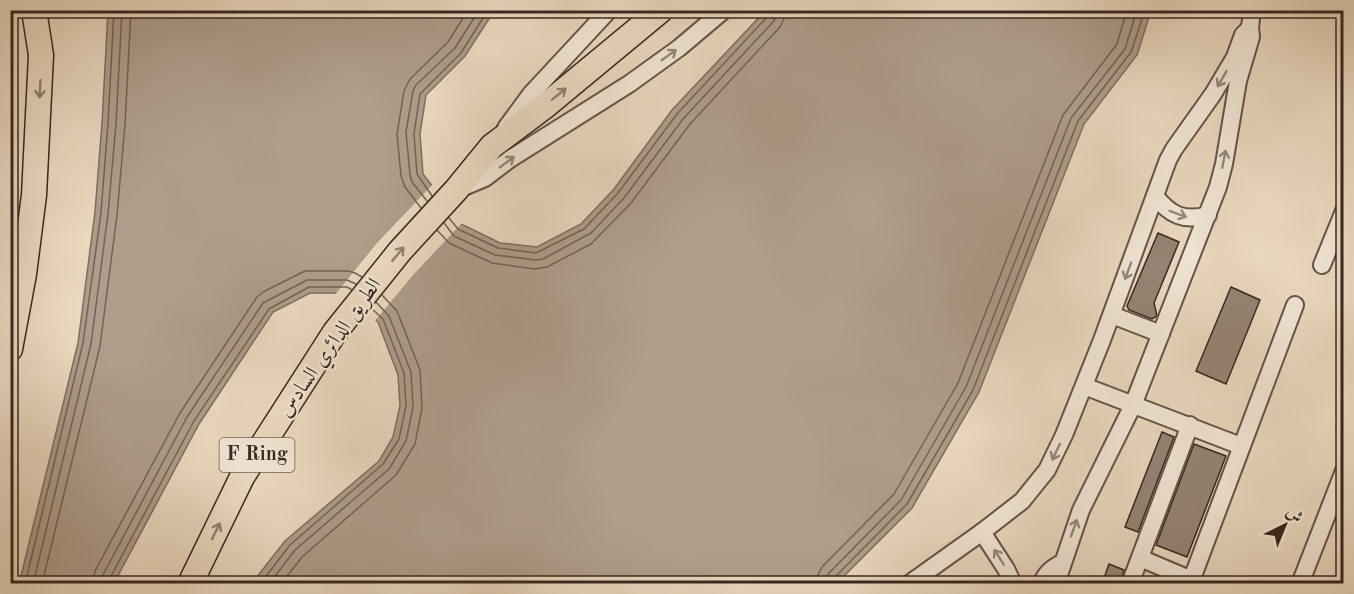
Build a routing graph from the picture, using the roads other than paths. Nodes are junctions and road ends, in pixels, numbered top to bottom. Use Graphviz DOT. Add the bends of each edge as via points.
graph roads {
  1 [pos="34,10"];
  2 [pos="46,10"];
  3 [pos="609,10"];
  4 [pos="661,10"];
  5 [pos="724,10"];
  6 [pos="1252,10"];
  7 [pos="1250,28"];
  8 [pos="41,55"];
  9 [pos="492,146"];
  10 [pos="450,196"];
  11 [pos="1155,196"];
  12 [pos="1344,211"];
  13 [pos="1208,215"];
  14 [pos="1322,266"];
  15 [pos="1295,305"];
  16 [pos="1112,315"];
  17 [pos="1161,334"];
  18 [pos="10,349"];
  19 [pos="1084,386"];
  20 [pos="1133,405"];
  21 [pos="1190,425"];
  22 [pos="1241,446"];
  23 [pos="1344,471"];
  24 [pos="982,532"];
  25 [pos="1140,558"];
  26 [pos="1062,563"];
  27 [pos="1191,582"];
  28 [pos="190,584"];
  29 [pos="909,584"];
  30 [pos="1013,584"];
  31 [pos="1041,584"];
  32 [pos="1056,584"];
  33 [pos="1130,584"];
  34 [pos="1300,584"];
  1 -- 8 [label="highway"];
  2 -- 8 [label="lane"];
  3 -- 9 [label="lane" via="531,94"];
  9 -- 4 [label="highway, الطريق الدائري السادس, one-way"];
  10 -- 5 [label="lane, one-way" via="629,84"];
  6 -- 7 [label="lane"];
  7 -- 11 [label="lane, one-way" via="1213,94 1174,149"];
  13 -- 7 [label="lane, one-way" via="1221,175"];
  8 -- 18 [label="highway, one-way" via="34,195"];
  9 -- 10 [label="highway, الطريق الدائري السادس"];
  28 -- 10 [label="highway, الطريق الدائري السادس / F Ring, one-way" via="242,477 335,332"];
  11 -- 13 [label="lane, one-way" via="1162,205 1186,218"];
  11 -- 16 [label="lane, one-way"];
  12 -- 14 [label="lane"];
  13 -- 17 [label="lane"];
  15 -- 22 [label="lane"];
  16 -- 17 [label="lane"];
  16 -- 19 [label="lane"];
  17 -- 20 [label="lane"];
  19 -- 20 [label="lane"];
  19 -- 24 [label="lane, one-way" via="1047,470 1022,501"];
  20 -- 21 [label="lane"];
  26 -- 20 [label="lane, one-way" via="1081,510"];
  21 -- 22 [label="lane"];
  21 -- 25 [label="lane"];
  22 -- 27 [label="lane"];
  23 -- 34 [label="lane"];
  24 -- 29 [label="lane"];
  30 -- 24 [label="lane, one-way"];
  25 -- 27 [label="lane"];
  25 -- 33 [label="lane"];
  26 -- 31 [label="lane" via="1045,575"];
  26 -- 32 [label="lane"];
}
